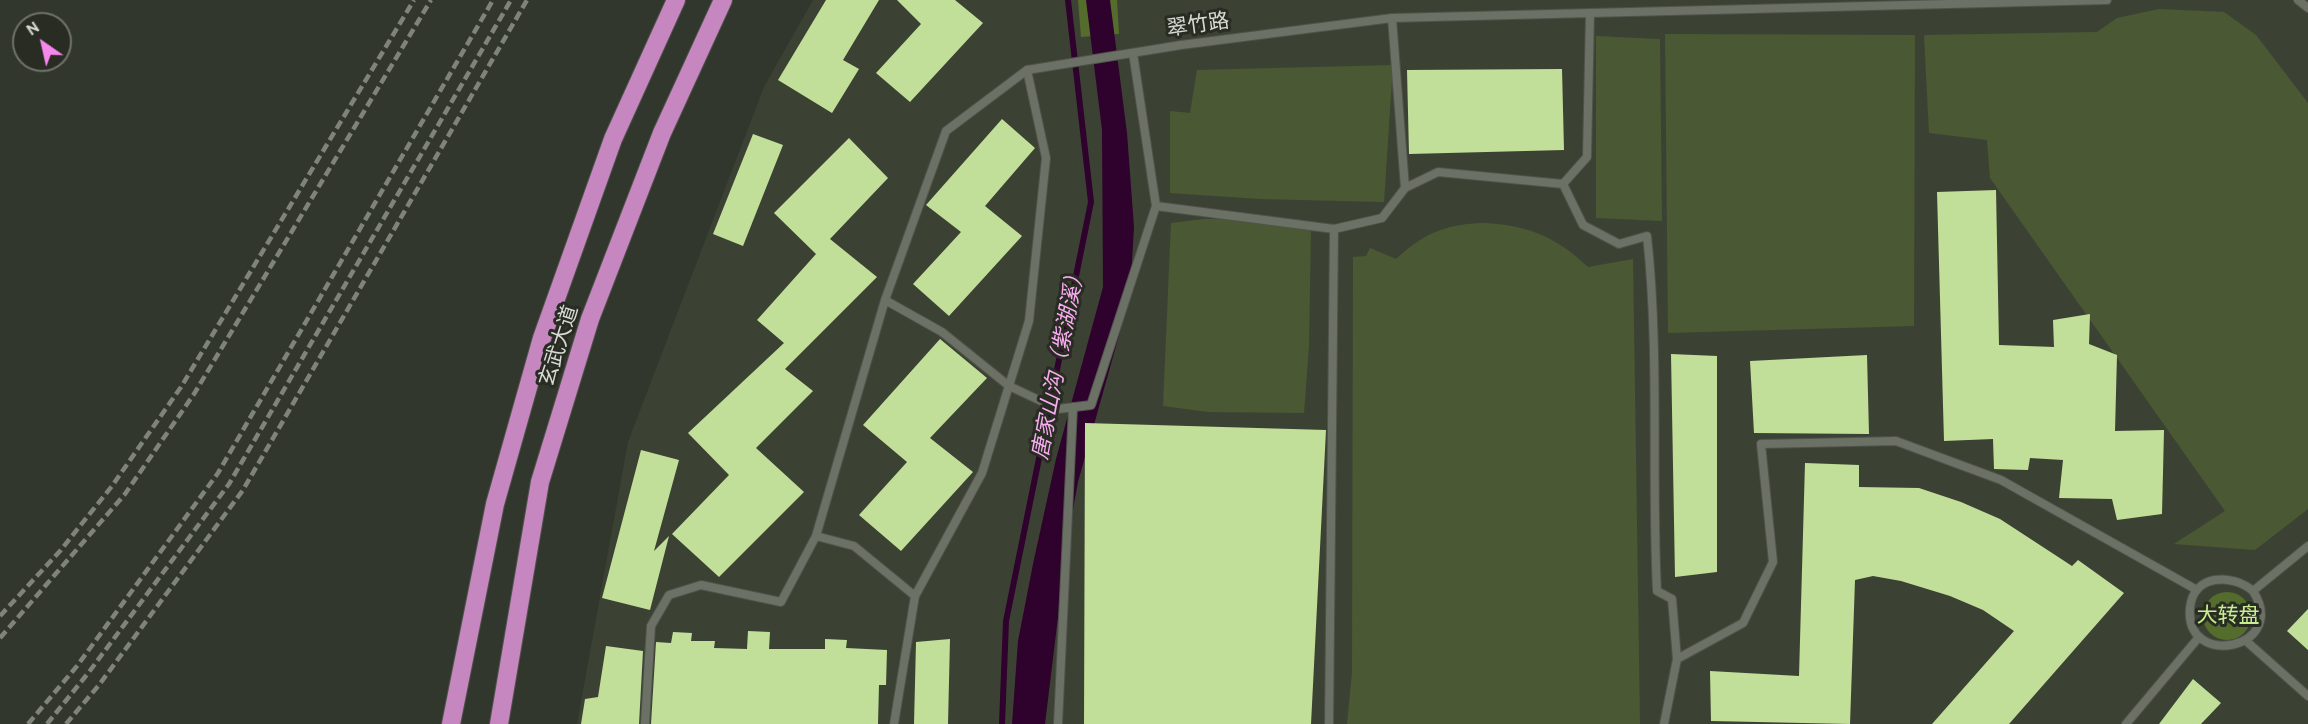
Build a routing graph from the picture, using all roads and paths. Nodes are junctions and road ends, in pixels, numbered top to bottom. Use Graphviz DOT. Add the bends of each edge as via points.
graph roads {
  1 [pos="676,0"];
  2 [pos="723,0"];
  3 [pos="2108,0"];
  4 [pos="2298,0"];
  5 [pos="2308,8"];
  6 [pos="1590,13"];
  7 [pos="1392,18"];
  8 [pos="1133,52"];
  9 [pos="1027,70"];
  10 [pos="1563,184"];
  11 [pos="1405,188"];
  12 [pos="1155,206"];
  13 [pos="1334,229"];
  14 [pos="885,300"];
  15 [pos="1009,386"];
  16 [pos="1073,407"];
  17 [pos="816,536"];
  18 [pos="2308,546"];
  19 [pos="2197,591"];
  20 [pos="2253,591"];
  21 [pos="915,596"];
  22 [pos="2199,637"];
  23 [pos="2245,640"];
  24 [pos="1677,659"];
  25 [pos="2308,696"];
  26 [pos="451,723"];
  27 [pos="499,724"];
  28 [pos="645,724"];
  29 [pos="894,724"];
  30 [pos="1058,724"];
  31 [pos="1329,724"];
  32 [pos="1664,724"];
  33 [pos="2126,724"];
  1 -- 26 [label="highway, 玄武大道" via="613,139 542,338 495,504"];
  2 -- 27 [label="highway, 玄武大道" via="662,134 590,319 540,482"];
  3 -- 6 [label="lane, 翠竹路"];
  4 -- 5 [label="lane"];
  6 -- 7 [label="lane, 翠竹路"];
  6 -- 10 [label="lane" via="1587,157"];
  7 -- 8 [label="lane, 翠竹路"];
  7 -- 11 [label="lane"];
  8 -- 9 [label="lane, 翠竹路"];
  8 -- 12 [label="lane"];
  9 -- 14 [label="lane" via="946,131"];
  9 -- 15 [label="lane" via="1046,158 1029,321"];
  10 -- 11 [label="lane" via="1438,172"];
  10 -- 24 [label="lane" via="1583,225 1619,244 1647,236 1656,389 1653,449 1658,591 1672,599"];
  11 -- 13 [label="lane" via="1382,218"];
  12 -- 13 [label="lane"];
  12 -- 16 [label="lane" via="1091,405"];
  13 -- 31 [label="lane"];
  14 -- 15 [label="lane" via="942,332"];
  14 -- 17 [label="lane"];
  15 -- 16 [label="lane" via="1058,409"];
  15 -- 21 [label="lane" via="982,473"];
  16 -- 30 [label="lane"];
  17 -- 21 [label="lane" via="854,546"];
  17 -- 28 [label="lane" via="781,602 701,585 669,595 651,626"];
  18 -- 20 [label="lane"];
  19 -- 20 [label="lane" via="2216,579 2244,583"];
  19 -- 22 [label="lane" via="2189,610"];
  19 -- 24 [label="lane" via="2001,480 1896,441 1761,444 1773,562 1743,623"];
  20 -- 23 [label="lane" via="2259,601 2260,623"];
  21 -- 29 [label="lane"];
  22 -- 23 [label="lane" via="2211,645 2226,647"];
  22 -- 33 [label="lane"];
  23 -- 25 [label="lane"];
  24 -- 32 [label="lane"];
}
